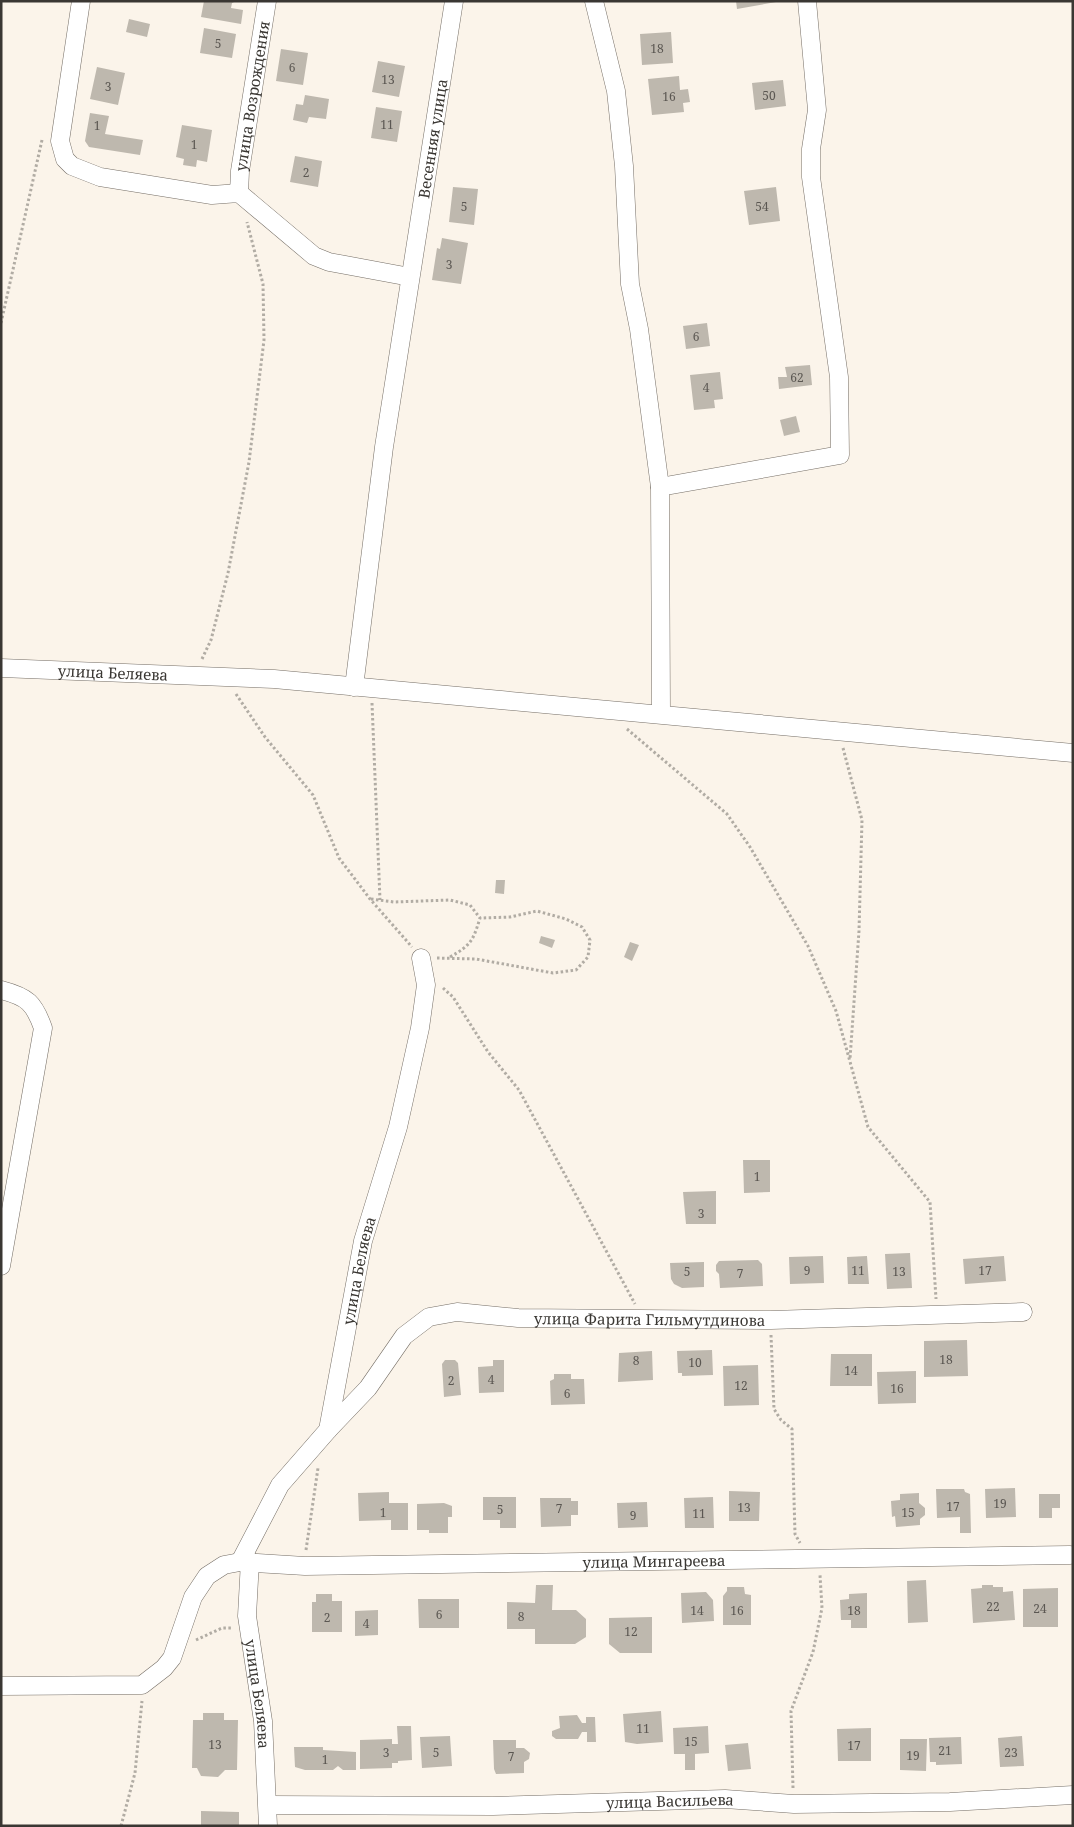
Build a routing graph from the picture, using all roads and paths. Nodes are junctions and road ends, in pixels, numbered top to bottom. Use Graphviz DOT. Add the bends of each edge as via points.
graph roads {
  1 [pos="81,1"];
  2 [pos="267,1"];
  3 [pos="454,1"];
  4 [pos="594,1"];
  5 [pos="807,1"];
  6 [pos="44,135"];
  7 [pos="239,193"];
  8 [pos="246,220"];
  9 [pos="410,277"];
  10 [pos="1,323"];
  11 [pos="660,487"];
  12 [pos="1,668"];
  13 [pos="195,676"];
  14 [pos="224,677"];
  15 [pos="362,688"];
  16 [pos="661,714"];
  17 [pos="626,728"];
  18 [pos="846,733"];
  19 [pos="1073,753"];
  20 [pos="370,899"];
  21 [pos="380,900"];
  22 [pos="480,918"];
  23 [pos="421,958"];
  24 [pos="448,958"];
  25 [pos="440,985"];
  26 [pos="1,990"];
  27 [pos="850,1062"];
  28 [pos="1,1266"];
  29 [pos="1023,1312"];
  30 [pos="936,1314"];
  31 [pos="643,1320"];
  32 [pos="328,1430"];
  33 [pos="318,1466"];
  34 [pos="1070,1556"];
  35 [pos="245,1561"];
  36 [pos="304,1566"];
  37 [pos="193,1642"];
  38 [pos="251,1642"];
  39 [pos="142,1685"];
  40 [pos="1,1686"];
  41 [pos="1073,1794"];
  42 [pos="268,1805"];
  43 [pos="122,1826"];
  44 [pos="268,1826"];
  1 -- 7 [label="street" via="61,126 60,141 65,159 79,170 100,177 212,194"];
  2 -- 7 [label="street, улица Возрождения"];
  3 -- 9 [label="street, Весенняя улица"];
  4 -- 11 [label="street" via="616,91 624,166 630,284"];
  5 -- 11 [label="street" via="817,110 811,148 811,177 839,377 840,456"];
  6 -- 10 [label="path"];
  7 -- 9 [label="street" via="314,256 329,262"];
  8 -- 13 [label="path" via="263,284 264,340 249,462 228,573 211,640"];
  9 -- 15 [label="street, Весенняя улица" via="384,447"];
  11 -- 16 [label="street"];
  12 -- 13 [label="street, улица Беляева"];
  13 -- 14 [label="street, улица Беляева"];
  14 -- 15 [label="street, улица Беляева"];
  14 -- 20 [label="path" via="265,738 313,795 339,858"];
  15 -- 16 [label="street, улица Беляева"];
  15 -- 21 [label="path"];
  16 -- 18 [label="street, улица Беляева"];
  17 -- 27 [label="path" via="727,814 750,847 808,946 836,1011"];
  18 -- 19 [label="street, улица Беляева"];
  18 -- 27 [label="path" via="843,750 862,820"];
  20 -- 21 [label="path"];
  20 -- 23 [label="path"];
  21 -- 22 [label="path" via="450,900 470,905"];
  22 -- 24 [label="path" via="467,947"];
  22 -- 24 [label="path" via="510,917 537,911 566,919 582,927 590,940 588,957 576,970 553,973 476,959"];
  23 -- 24 [label="path"];
  23 -- 32 [label="street, улица Беляева" via="426,985 420,1028 398,1127 363,1241"];
  25 -- 31 [label="path" via="453,997 488,1052 519,1090"];
  26 -- 28 [label="street" via="15,993 35,1006 44,1028"];
  27 -- 30 [label="path" via="868,1127 930,1202"];
  29 -- 30 [label="street, улица Фарита Гильмутдинова"];
  30 -- 31 [label="street, улица Фарита Гильмутдинова" via="771,1320"];
  31 -- 32 [label="street, улица Фарита Гильмутдинова" via="518,1318 457,1312 429,1317 404,1336 368,1388"];
  32 -- 35 [label="street, улица Беляева" via="280,1485"];
  33 -- 36 [label="path"];
  34 -- 36 [label="street, улица Мингареева"];
  35 -- 36 [label="street, улица Мингареева"];
  35 -- 38 [label="street, улица Беляева"];
  35 -- 39 [label="street" via="224,1565 207,1576 193,1597 172,1658"];
  37 -- 38 [label="path" via="222,1628 239,1628"];
  38 -- 42 [label="street, улица Беляева" via="263,1721"];
  39 -- 40 [label="street"];
  39 -- 43 [label="path" via="142,1719 135,1773"];
  41 -- 42 [label="street, улица Васильева" via="950,1802 794,1804 725,1799 493,1806"];
  42 -- 44 [label="street, улица Беляева"];
}
